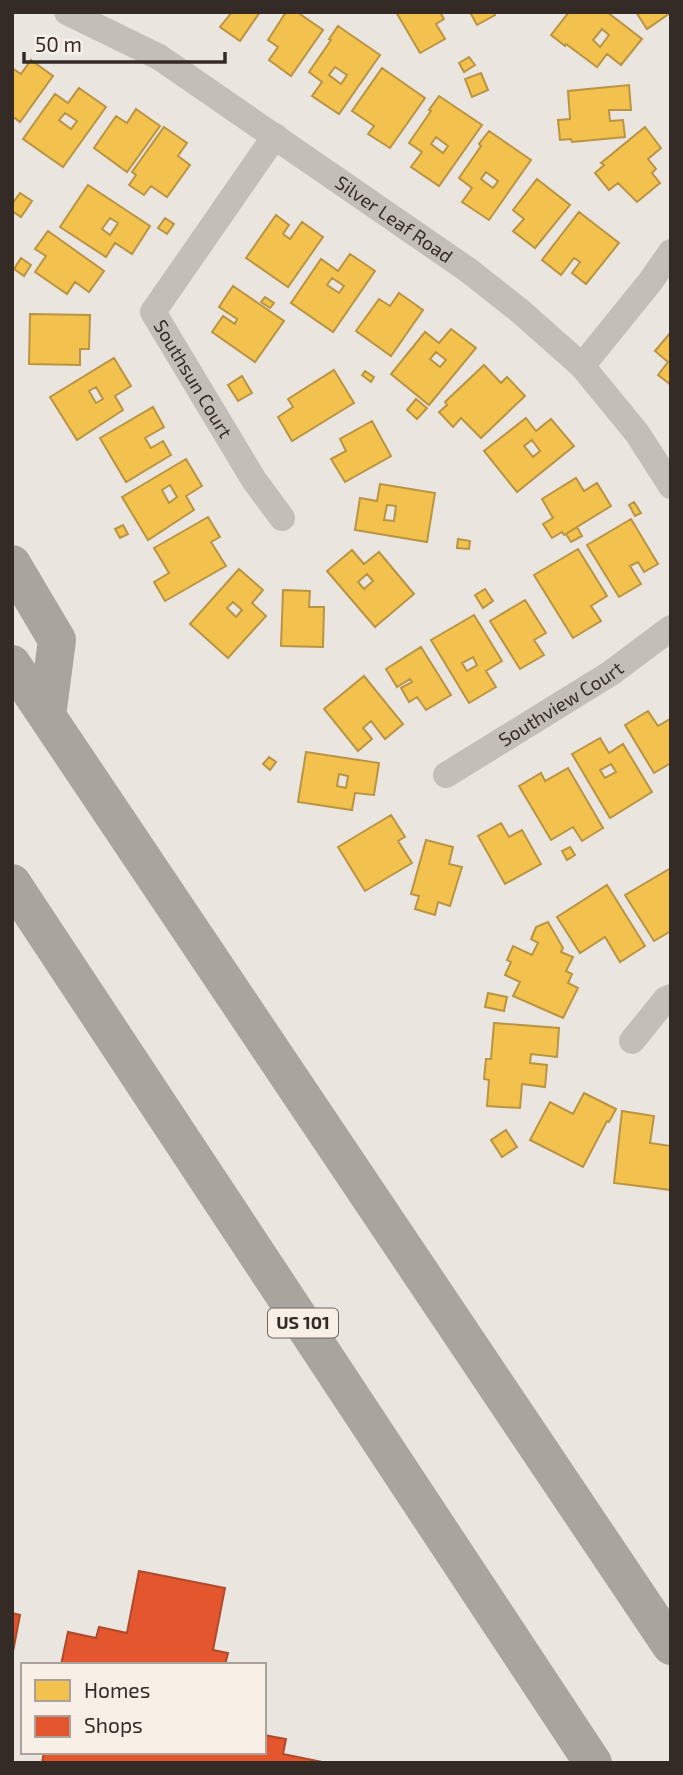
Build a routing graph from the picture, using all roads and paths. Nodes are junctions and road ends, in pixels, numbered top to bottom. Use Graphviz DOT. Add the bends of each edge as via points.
graph roads {
  1 [pos="67,12"];
  2 [pos="275,136"];
  3 [pos="671,252"];
  4 [pos="582,366"];
  5 [pos="671,486"];
  6 [pos="282,518"];
  7 [pos="12,564"];
  8 [pos="671,628"];
  9 [pos="12,664"];
  10 [pos="47,716"];
  11 [pos="446,775"];
  12 [pos="12,883"];
  13 [pos="671,996"];
  14 [pos="632,1041"];
  15 [pos="671,1646"];
  16 [pos="593,1763"];
  1 -- 2 [label="street, Silver Leaf Road" via="159,57"];
  2 -- 4 [label="street, Silver Leaf Road" via="468,270"];
  2 -- 6 [label="street, Southsun Court" via="153,312 254,480"];
  3 -- 4 [label="street"];
  4 -- 5 [label="street, Silver Leaf Road" via="637,433"];
  7 -- 10 [label="highway" via="57,640"];
  8 -- 11 [label="street, Southview Court" via="611,673"];
  9 -- 10 [label="highway"];
  10 -- 15 [label="highway"];
  12 -- 16 [label="highway, US 101"];
  13 -- 14 [label="street"];
}
